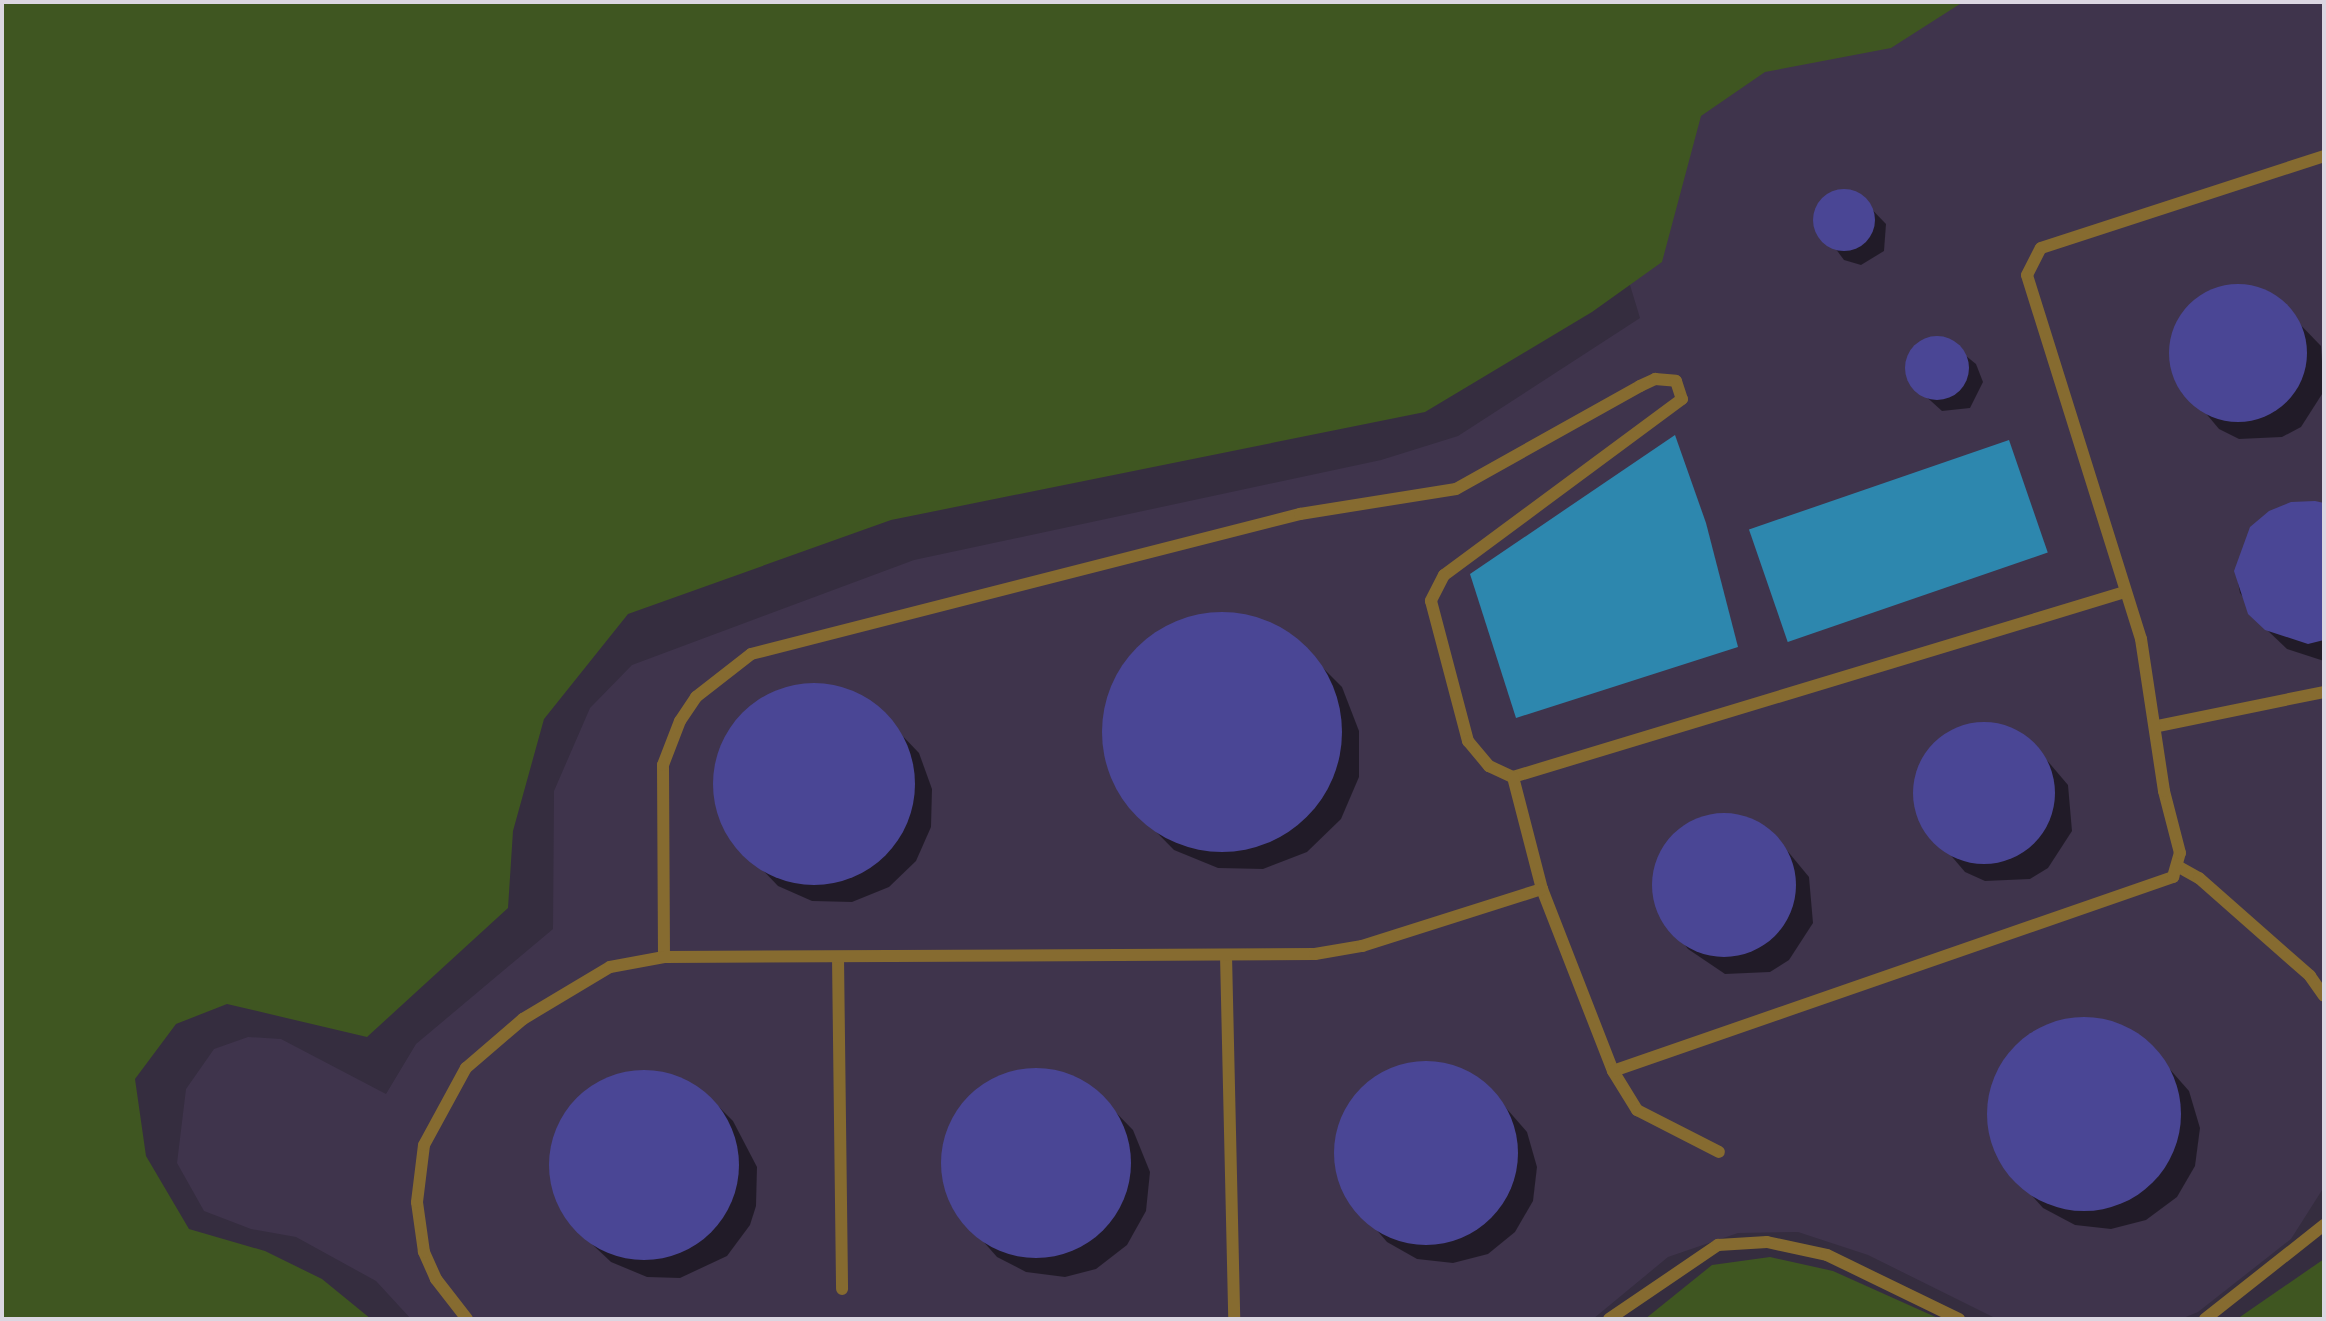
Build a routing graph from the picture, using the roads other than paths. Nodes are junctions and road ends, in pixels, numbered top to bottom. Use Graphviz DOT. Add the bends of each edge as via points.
graph roads {
  1 [pos="2324,156"];
  2 [pos="2125,592"];
  3 [pos="2324,692"];
  4 [pos="2158,726"];
  5 [pos="1513,777"];
  6 [pos="2179,867"];
  7 [pos="1542,889"];
  8 [pos="1226,955"];
  9 [pos="664,957"];
  10 [pos="838,957"];
  11 [pos="2324,996"];
  12 [pos="1613,1071"];
  13 [pos="1719,1152"];
  14 [pos="2324,1225"];
  15 [pos="842,1289"];
  16 [pos="467,1319"];
  17 [pos="1234,1319"];
  18 [pos="1609,1319"];
  19 [pos="1959,1319"];
  20 [pos="2205,1319"];
  1 -- 2 [label="lane" via="2041,248 2027,275"];
  2 -- 4 [label="lane" via="2141,639"];
  2 -- 5 [label="lane"];
  3 -- 4 [label="lane"];
  4 -- 6 [label="lane"];
  5 -- 7 [label="lane"];
  5 -- 9 [label="lane" via="1489,766 1468,741 1431,601 1444,575 1682,399 1676,381 1647,383 1456,489 1300,514 751,654 696,697 666,754"];
  6 -- 11 [label="lane" via="2199,878 2310,976"];
  6 -- 12 [label="lane" via="2165,884"];
  7 -- 8 [label="lane" via="1339,952"];
  7 -- 12 [label="lane"];
  8 -- 10 [label="lane"];
  8 -- 17 [label="lane"];
  9 -- 10 [label="lane"];
  9 -- 16 [label="lane" via="610,967 554,998 487,1049 450,1090 424,1145 417,1202 424,1252 436,1279"];
  10 -- 15 [label="lane"];
  12 -- 13 [label="lane" via="1637,1110"];
  14 -- 20 [label="lane"];
  18 -- 19 [label="lane" via="1718,1245 1767,1242 1827,1255"];
}
